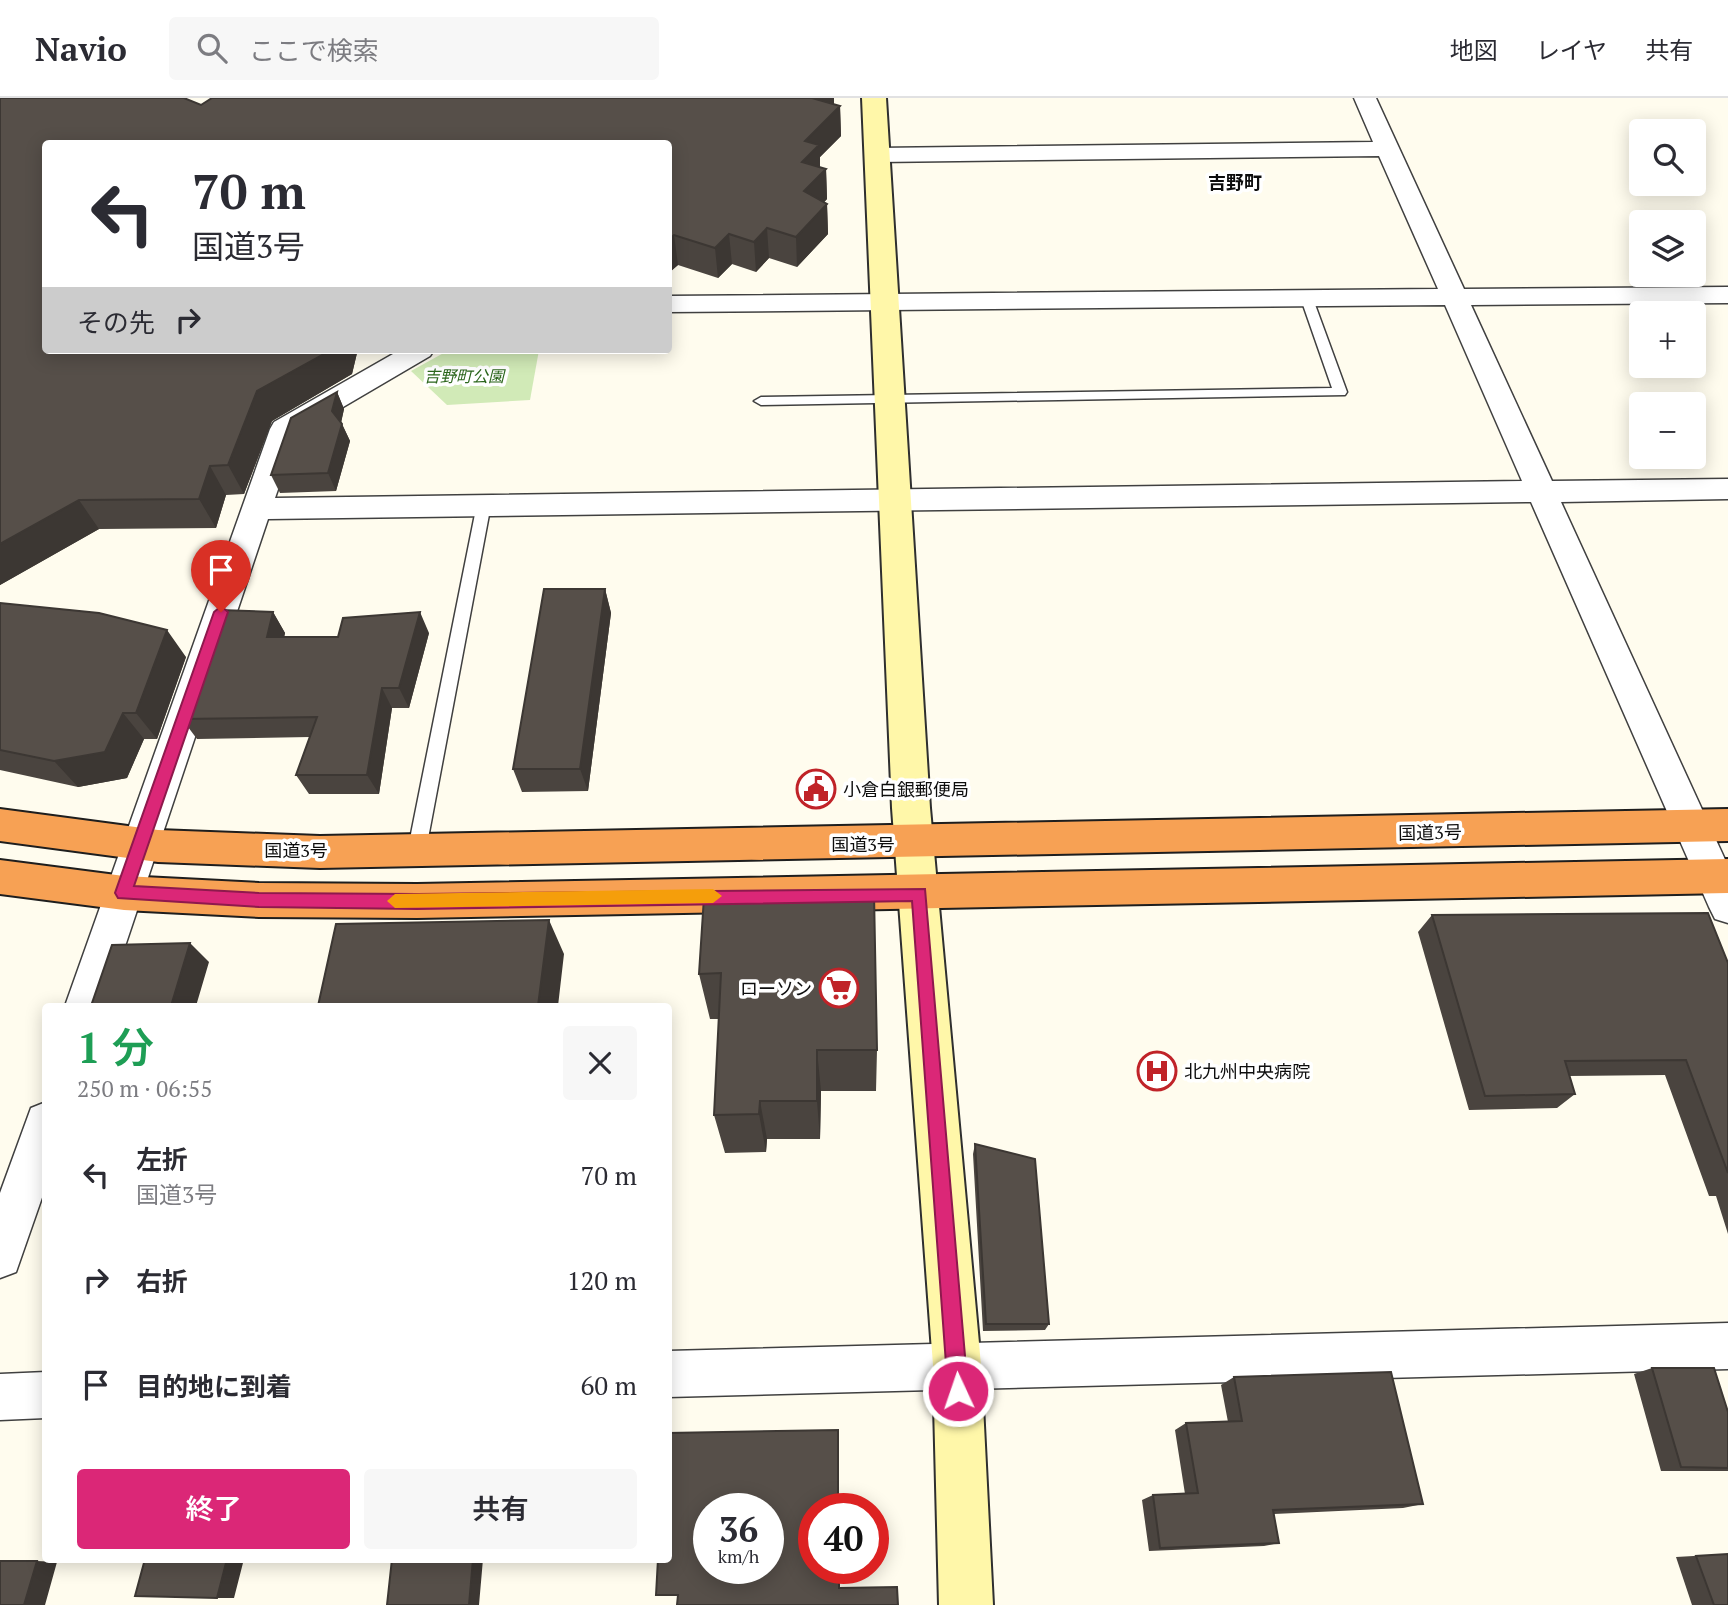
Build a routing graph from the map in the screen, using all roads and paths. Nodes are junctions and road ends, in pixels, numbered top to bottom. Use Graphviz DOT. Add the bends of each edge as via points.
graph roads {
  1 [pos="874,98"];
  2 [pos="1364,98"];
  3 [pos="1388,149"];
  4 [pos="878,155"];
  5 [pos="1728,295"];
  6 [pos="1455,298"];
  7 [pos="1307,299"];
  8 [pos="887,302"];
  9 [pos="672,304"];
  10 [pos="413,354"];
  11 [pos="892,399"];
  12 [pos="761,401"];
  13 [pos="1728,489"];
  14 [pos="1542,492"];
  15 [pos="897,502"];
  16 [pos="484,504"];
  17 [pos="256,509"];
  18 [pos="0,825"];
  19 [pos="1728,825"];
  20 [pos="1691,826"];
  21 [pos="914,844"];
  22 [pos="141,845"];
  23 [pos="417,849"];
  24 [pos="0,877"];
  25 [pos="1723,886"];
  26 [pos="124,893"];
  27 [pos="919,894"];
  28 [pos="86,1003"];
  29 [pos="42,1134"];
  30 [pos="0,1256"];
  31 [pos="1728,1346"];
  32 [pos="957,1365"];
  33 [pos="672,1374"];
  34 [pos="42,1395"];
  35 [pos="0,1396"];
  36 [pos="966,1605"];
  1 -- 4 [label="street"];
  2 -- 3 [label="street"];
  3 -- 4 [label="street"];
  3 -- 6 [label="street"];
  4 -- 8 [label="street"];
  5 -- 6 [label="street"];
  6 -- 7 [label="street"];
  6 -- 14 [label="street"];
  7 -- 8 [label="street"];
  7 -- 11 [label="lane" via="1340,392"];
  8 -- 9 [label="street"];
  8 -- 11 [label="street"];
  10 -- 17 [label="street" via="284,429"];
  11 -- 12 [label="lane"];
  11 -- 15 [label="street"];
  13 -- 14 [label="street"];
  14 -- 15 [label="street"];
  14 -- 20 [label="street"];
  15 -- 16 [label="street"];
  15 -- 21 [label="street"];
  16 -- 17 [label="street"];
  16 -- 23 [label="lane"];
  17 -- 22 [label="street"];
  18 -- 22 [label="highway, 国道3号"];
  19 -- 20 [label="highway, 国道3号"];
  20 -- 21 [label="highway, 国道3号"];
  20 -- 25 [label="street"];
  21 -- 23 [label="highway, 国道3号"];
  21 -- 27 [label="street"];
  22 -- 23 [label="highway, 国道3号"];
  22 -- 26 [label="street"];
  24 -- 26 [label="highway"];
  25 -- 27 [label="highway"];
  26 -- 27 [label="highway" via="417,901"];
  26 -- 28 [label="street"];
  27 -- 32 [label="street"];
  29 -- 30 [label="street"];
  31 -- 32 [label="street"];
  32 -- 33 [label="street"];
  32 -- 36 [label="street"];
  34 -- 35 [label="street"];
}
